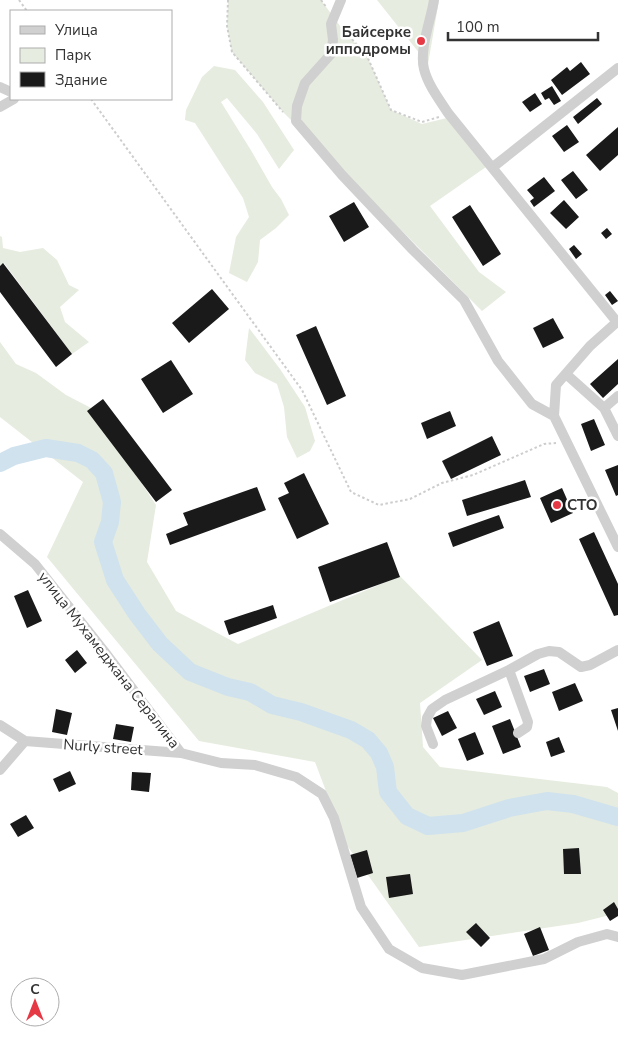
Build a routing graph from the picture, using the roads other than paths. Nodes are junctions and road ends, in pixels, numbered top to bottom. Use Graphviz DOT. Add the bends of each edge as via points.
graph roads {
  1 [pos="341,0"];
  2 [pos="434,0"];
  3 [pos="618,68"];
  4 [pos="12,100"];
  5 [pos="0,107"];
  6 [pos="493,167"];
  7 [pos="618,321"];
  8 [pos="566,374"];
  9 [pos="618,396"];
  10 [pos="604,408"];
  11 [pos="554,416"];
  12 [pos="618,436"];
  13 [pos="0,534"];
  14 [pos="618,547"];
  15 [pos="618,650"];
  16 [pos="510,670"];
  17 [pos="0,725"];
  18 [pos="518,734"];
  19 [pos="25,741"];
  20 [pos="433,744"];
  21 [pos="181,753"];
  22 [pos="0,770"];
  23 [pos="618,937"];
  1 -- 11 [label="street" via="333,16 331,54 305,83 296,121 342,175 464,300 498,361 532,404"];
  2 -- 6 [label="street" via="424,46 423,68 448,113"];
  3 -- 6 [label="street"];
  4 -- 5 [label="street"];
  6 -- 7 [label="street"];
  7 -- 8 [label="street"];
  8 -- 10 [label="street"];
  8 -- 11 [label="street" via="556,385"];
  9 -- 10 [label="street"];
  10 -- 12 [label="street"];
  11 -- 14 [label="street"];
  13 -- 21 [label="street, улица Мухамеджана Сералина" via="35,564"];
  15 -- 16 [label="street" via="581,667 558,652 549,651"];
  16 -- 18 [label="street" via="528,722"];
  16 -- 20 [label="street" via="432,708 426,726"];
  17 -- 19 [label="street, Nurly street"];
  19 -- 21 [label="street, Nurly street"];
  19 -- 22 [label="street"];
  21 -- 23 [label="street, улица Мухамеджана Сералина" via="296,777 322,794 334,818 361,907 389,949 422,968 462,975 544,959 578,942 607,934"];
}
